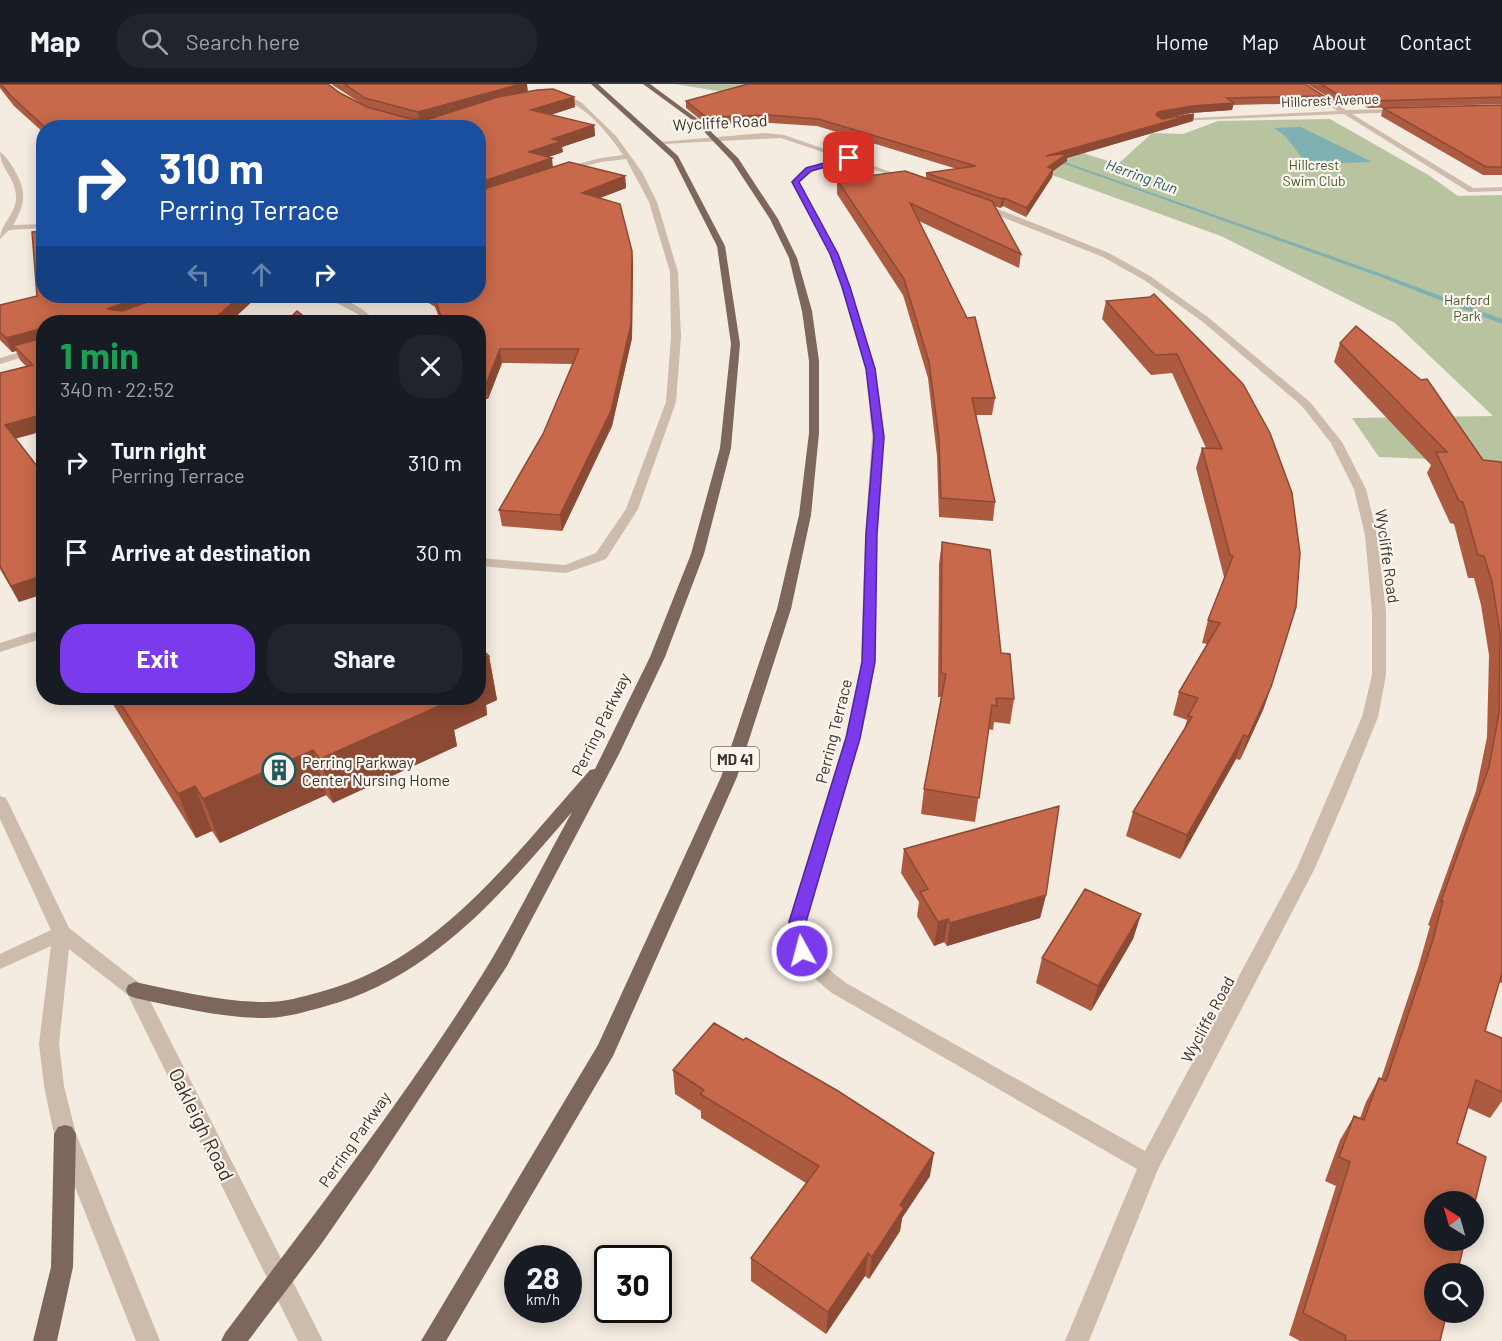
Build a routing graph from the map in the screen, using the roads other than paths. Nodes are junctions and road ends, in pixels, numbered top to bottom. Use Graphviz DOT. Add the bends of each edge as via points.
graph roads {
  1 [pos="594,84"];
  2 [pos="646,84"];
  3 [pos="1299,84"];
  4 [pos="548,95"];
  5 [pos="1412,110"];
  6 [pos="1344,112"];
  7 [pos="1170,120"];
  8 [pos="716,139"];
  9 [pos="663,142"];
  10 [pos="0,154"];
  11 [pos="628,157"];
  12 [pos="849,158"];
  13 [pos="551,174"];
  14 [pos="921,184"];
  15 [pos="1502,189"];
  16 [pos="962,199"];
  17 [pos="36,226"];
  18 [pos="7,228"];
  19 [pos="0,237"];
  20 [pos="342,303"];
  21 [pos="364,315"];
  22 [pos="36,350"];
  23 [pos="0,361"];
  24 [pos="486,563"];
  25 [pos="36,636"];
  26 [pos="0,648"];
  27 [pos="614,753"];
  28 [pos="0,802"];
  29 [pos="62,933"];
  30 [pos="0,962"];
  31 [pos="135,990"];
  32 [pos="65,1134"];
  33 [pos="1149,1165"];
  34 [pos="279,1278"];
  35 [pos="45,1341"];
  36 [pos="148,1341"];
  37 [pos="233,1341"];
  38 [pos="310,1341"];
  39 [pos="433,1341"];
  40 [pos="1077,1341"];
  1 -- 9 [label="main road, Perring Parkway" via="630,110"];
  2 -- 8 [label="main road, MD 41"];
  3 -- 6 [label="street"];
  4 -- 11 [label="street" via="570,98 579,104 614,137"];
  5 -- 6 [label="street, Hillcrest Avenue"];
  6 -- 7 [label="street, Hillcrest Avenue"];
  6 -- 15 [label="street" via="1472,190"];
  8 -- 9 [label="street, Wycliffe Road"];
  8 -- 12 [label="street, Wycliffe Road" via="782,136"];
  8 -- 39 [label="main road, MD 41" via="753,183 774,219 794,258 807,311 814,361 814,433 805,515 784,609 729,777 606,1050"];
  9 -- 27 [label="main road, Perring Parkway" via="682,164 714,224 733,296 737,364 712,505 684,599"];
  10 -- 18 [label="street" via="22,192 20,208"];
  11 -- 13 [label="street"];
  11 -- 24 [label="street" via="653,202 674,272 676,337 671,402 632,508 601,556 566,569"];
  12 -- 14 [label="street, Wycliffe Road"];
  12 -- 33 [label="street, Perring Terrace" via="809,170 795,182 834,254 846,287 871,369 879,437 871,534 868,662 853,738 798,922 802,951 816,970 839,988"];
  16 -- 33 [label="street, Wycliffe Road" via="1106,255 1147,278 1206,320 1306,404 1330,435 1360,489 1371,535 1379,612 1379,675 1370,717 1306,868"];
  17 -- 18 [label="street"];
  18 -- 19 [label="street"];
  20 -- 21 [label="street"];
  22 -- 23 [label="street"];
  25 -- 26 [label="street"];
  27 -- 31 [label="main road" via="469,915 425,952 379,981 326,1001 268,1010 211,1006"];
  27 -- 34 [label="main road, Perring Parkway" via="480,995 323,1223"];
  28 -- 29 [label="street, Oakleigh Road"];
  29 -- 30 [label="street"];
  29 -- 31 [label="street, Oakleigh Road"];
  29 -- 32 [label="street" via="49,1044"];
  31 -- 34 [label="street, Oakleigh Road"];
  32 -- 35 [label="main road" via="62,1267"];
  32 -- 36 [label="street"];
  33 -- 40 [label="street, Wycliffe Road"];
  34 -- 37 [label="main road, Perring Parkway"];
  34 -- 38 [label="street, Oakleigh Road"];
}
